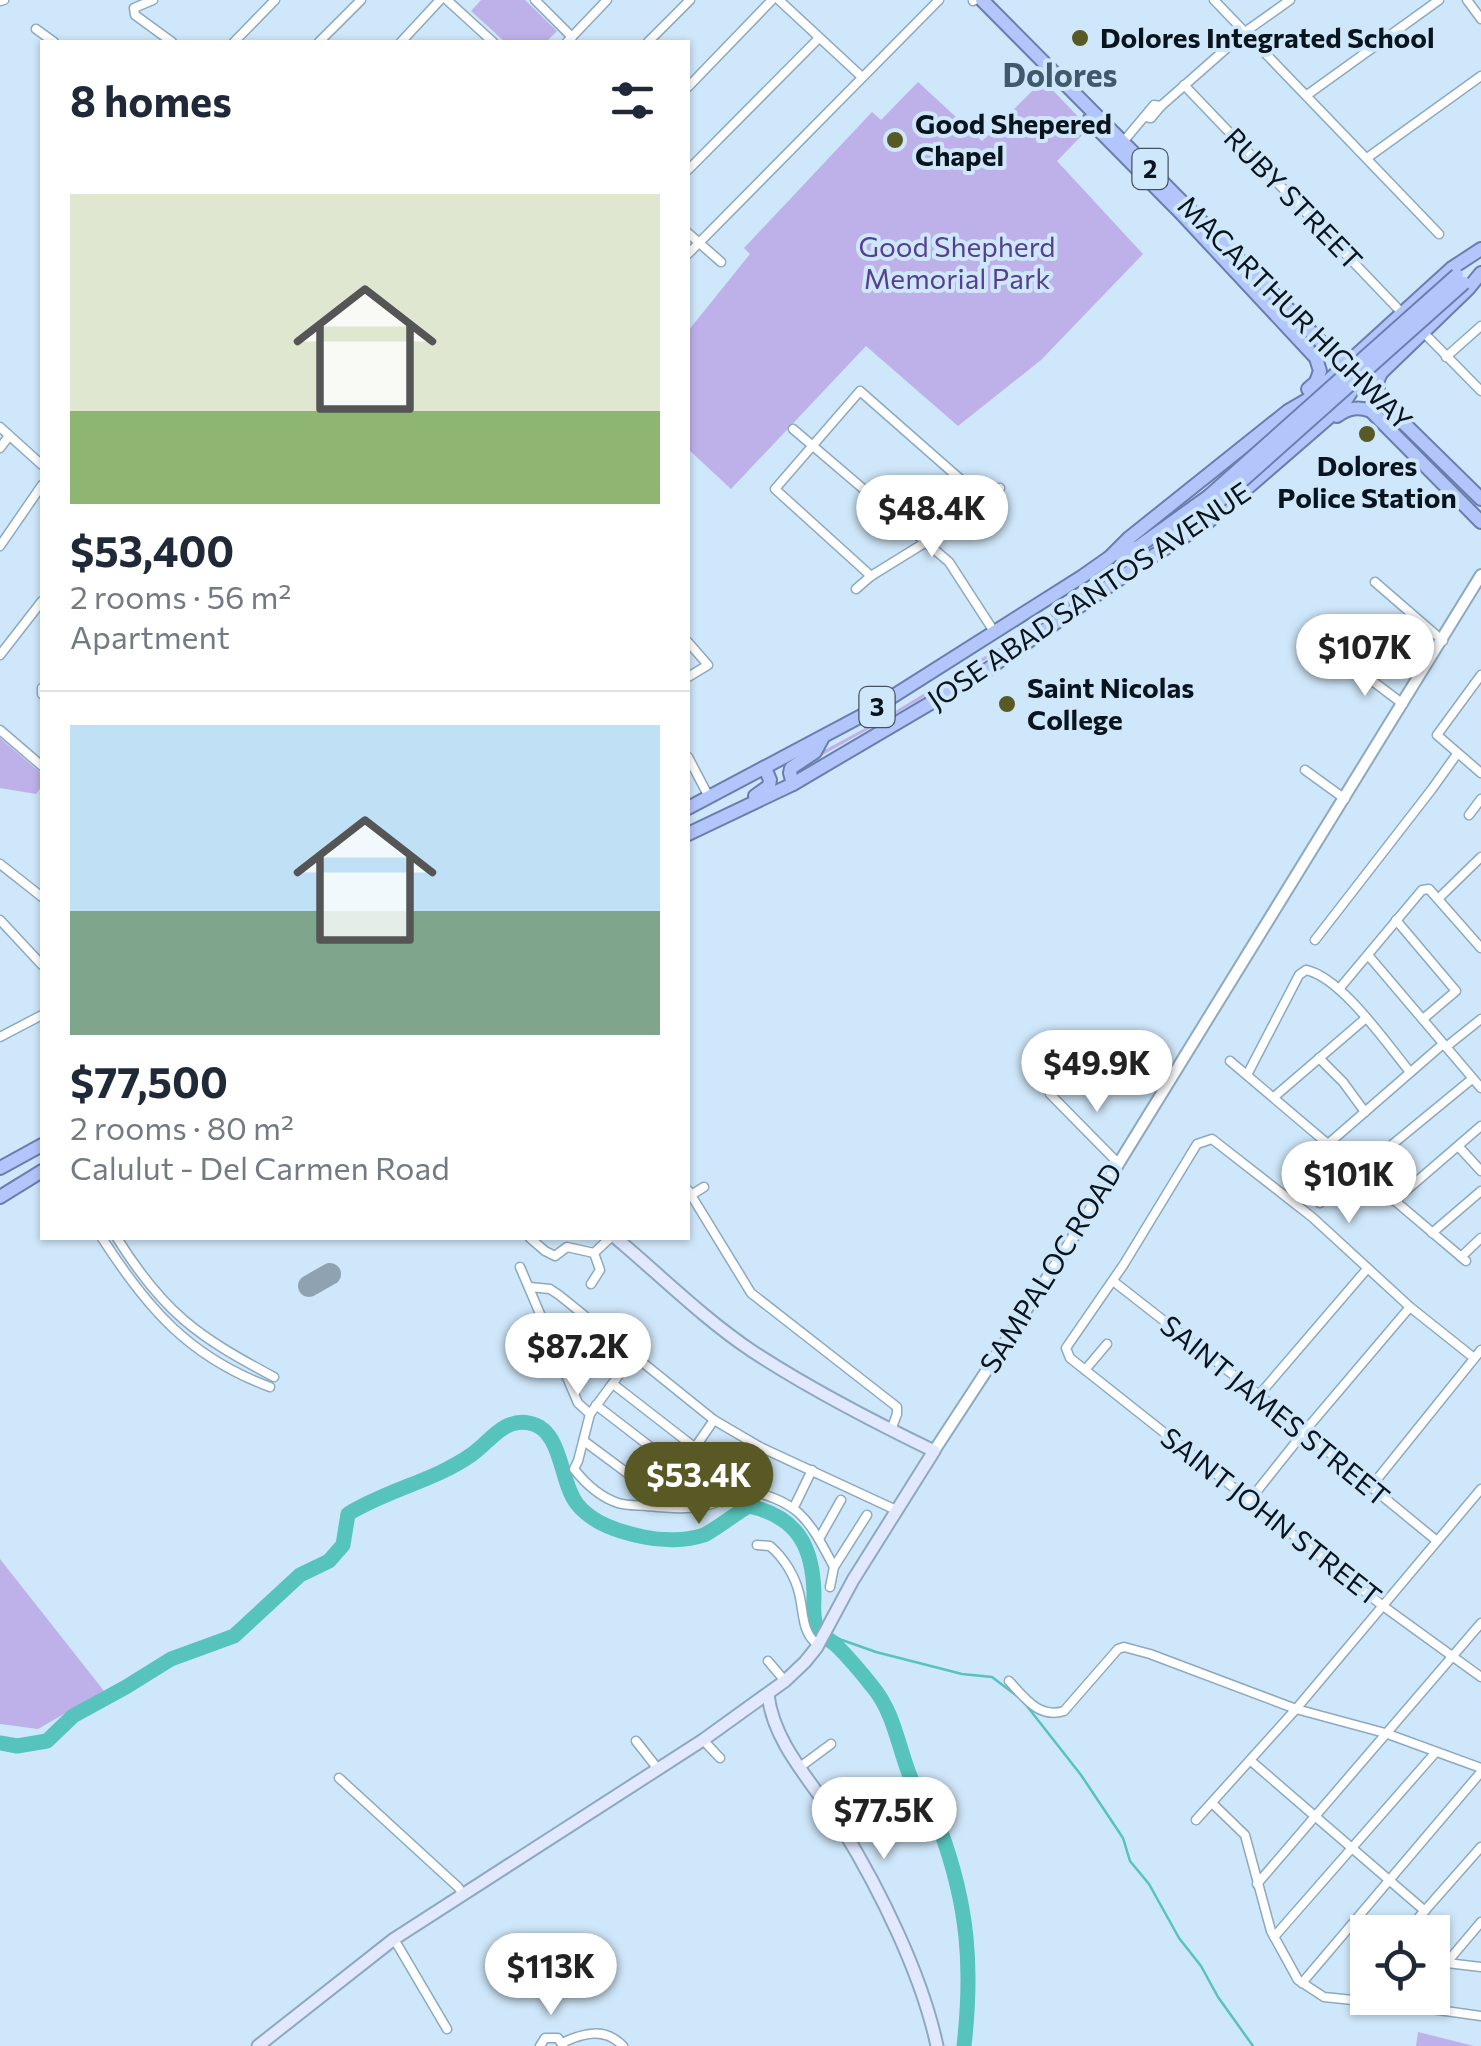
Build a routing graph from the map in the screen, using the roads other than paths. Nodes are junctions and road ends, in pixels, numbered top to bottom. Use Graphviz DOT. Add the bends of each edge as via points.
graph roads {
  1 [pos="153,0"];
  2 [pos="276,0"];
  3 [pos="361,0"];
  4 [pos="444,0"];
  5 [pos="535,0"];
  6 [pos="608,0"];
  7 [pos="690,0"];
  8 [pos="775,0"];
  9 [pos="939,0"];
  10 [pos="976,0"];
  11 [pos="1214,0"];
  12 [pos="1290,0"];
  13 [pos="1439,0"];
  14 [pos="1467,0"];
  15 [pos="1481,20"];
  16 [pos="36,29"];
  17 [pos="1244,32"];
  18 [pos="819,38"];
  19 [pos="51,40"];
  20 [pos="169,40"];
  21 [pos="236,40"];
  22 [pos="321,40"];
  23 [pos="403,40"];
  24 [pos="487,40"];
  25 [pos="569,40"];
  26 [pos="650,40"];
  27 [pos="1481,76"];
  28 [pos="862,77"];
  29 [pos="690,84"];
  30 [pos="1184,86"];
  31 [pos="1307,95"];
  32 [pos="1119,145"];
  33 [pos="1366,158"];
  34 [pos="690,168"];
  35 [pos="1439,234"];
  36 [pos="690,235"];
  37 [pos="699,244"];
  38 [pos="690,252"];
  39 [pos="1480,260"];
  40 [pos="720,262"];
  41 [pos="1402,313"];
  42 [pos="1481,326"];
  43 [pos="1421,333"];
  44 [pos="1446,357"];
  45 [pos="1320,365"];
  46 [pos="1345,366"];
  47 [pos="1356,376"];
  48 [pos="1321,387"];
  49 [pos="1481,391"];
  50 [pos="1379,398"];
  51 [pos="1342,406"];
  52 [pos="1364,408"];
  53 [pos="1288,412"];
  54 [pos="1321,426"];
  55 [pos="0,427"];
  56 [pos="794,429"];
  57 [pos="10,436"];
  58 [pos="814,446"];
  59 [pos="0,448"];
  60 [pos="40,463"];
  61 [pos="40,488"];
  62 [pos="1000,488"];
  63 [pos="1481,499"];
  64 [pos="984,500"];
  65 [pos="1212,500"];
  66 [pos="1481,522"];
  67 [pos="926,542"];
  68 [pos="0,546"];
  69 [pos="1153,556"];
  70 [pos="1110,557"];
  71 [pos="871,576"];
  72 [pos="1481,576"];
  73 [pos="1375,582"];
  74 [pos="856,588"];
  75 [pos="39,614"];
  76 [pos="994,633"];
  77 [pos="1443,641"];
  78 [pos="690,644"];
  79 [pos="0,655"];
  80 [pos="1350,664"];
  81 [pos="690,676"];
  82 [pos="1481,676"];
  83 [pos="1403,704"];
  84 [pos="0,730"];
  85 [pos="823,736"];
  86 [pos="1457,754"];
  87 [pos="690,761"];
  88 [pos="40,764"];
  89 [pos="765,768"];
  90 [pos="1305,770"];
  91 [pos="1481,773"];
  92 [pos="793,784"];
  93 [pos="709,797"];
  94 [pos="1344,799"];
  95 [pos="1481,799"];
  96 [pos="751,805"];
  97 [pos="690,807"];
  98 [pos="1469,814"];
  99 [pos="690,833"];
  100 [pos="1481,857"];
  101 [pos="0,864"];
  102 [pos="40,894"];
  103 [pos="1439,898"];
  104 [pos="0,920"];
  105 [pos="1396,920"];
  106 [pos="1481,927"];
  107 [pos="1471,936"];
  108 [pos="1315,940"];
  109 [pos="1481,948"];
  110 [pos="1368,954"];
  111 [pos="40,963"];
  112 [pos="1340,989"];
  113 [pos="40,1016"];
  114 [pos="1366,1018"];
  115 [pos="1481,1019"];
  116 [pos="1423,1020"];
  117 [pos="2,1032"];
  118 [pos="1445,1045"];
  119 [pos="1320,1058"];
  120 [pos="1230,1061"];
  121 [pos="1410,1072"];
  122 [pos="1247,1075"];
  123 [pos="1478,1084"];
  124 [pos="1050,1094"];
  125 [pos="1274,1096"];
  126 [pos="1365,1112"];
  127 [pos="1481,1126"];
  128 [pos="1328,1144"];
  129 [pos="40,1146"];
  130 [pos="1459,1147"];
  131 [pos="1118,1163"];
  132 [pos="1,1165"];
  133 [pos="1356,1168"];
  134 [pos="1481,1171"];
  135 [pos="40,1173"];
  136 [pos="704,1186"];
  137 [pos="1481,1191"];
  138 [pos="690,1193"];
  139 [pos="690,1196"];
  140 [pos="0,1197"];
  141 [pos="1394,1201"];
  142 [pos="1320,1203"];
  143 [pos="1432,1232"];
  144 [pos="1481,1238"];
  145 [pos="103,1240"];
  146 [pos="117,1240"];
  147 [pos="119,1240"];
  148 [pos="533,1240"];
  149 [pos="611,1240"];
  150 [pos="615,1240"];
  151 [pos="108,1248"];
  152 [pos="594,1254"];
  153 [pos="520,1267"];
  154 [pos="1367,1269"];
  155 [pos="1113,1281"];
  156 [pos="591,1284"];
  157 [pos="530,1287"];
  158 [pos="1410,1306"];
  159 [pos="214,1344"];
  160 [pos="1107,1344"];
  161 [pos="1478,1354"];
  162 [pos="207,1355"];
  163 [pos="633,1356"];
  164 [pos="1085,1370"];
  165 [pos="613,1384"];
  166 [pos="1259,1395"];
  167 [pos="596,1406"];
  168 [pos="590,1414"];
  169 [pos="714,1420"];
  170 [pos="891,1430"];
  171 [pos="1304,1432"];
  172 [pos="584,1440"];
  173 [pos="696,1446"];
  174 [pos="760,1447"];
  175 [pos="934,1451"];
  176 [pos="675,1468"];
  177 [pos="812,1470"];
  178 [pos="742,1487"];
  179 [pos="1370,1488"];
  180 [pos="1481,1490"];
  181 [pos="654,1492"];
  182 [pos="840,1500"];
  183 [pos="1249,1501"];
  184 [pos="722,1502"];
  185 [pos="648,1506"];
  186 [pos="794,1507"];
  187 [pos="896,1510"];
  188 [pos="867,1515"];
  189 [pos="819,1539"];
  190 [pos="1437,1541"];
  191 [pos="757,1545"];
  192 [pos="834,1567"];
  193 [pos="830,1587"];
  194 [pos="1382,1606"];
  195 [pos="1481,1622"];
  196 [pos="818,1644"];
  197 [pos="1452,1656"];
  198 [pos="768,1661"];
  199 [pos="1481,1677"];
  200 [pos="785,1680"];
  201 [pos="1009,1681"];
  202 [pos="768,1695"];
  203 [pos="1296,1709"];
  204 [pos="1386,1733"];
  205 [pos="703,1740"];
  206 [pos="636,1741"];
  207 [pos="832,1744"];
  208 [pos="1435,1752"];
  209 [pos="720,1758"];
  210 [pos="1251,1761"];
  211 [pos="800,1767"];
  212 [pos="658,1768"];
  213 [pos="1481,1770"];
  214 [pos="339,1778"];
  215 [pos="1212,1802"];
  216 [pos="1316,1816"];
  217 [pos="1196,1820"];
  218 [pos="1481,1847"];
  219 [pos="1353,1848"];
  220 [pos="1390,1879"];
  221 [pos="1257,1884"];
  222 [pos="463,1894"];
  223 [pos="1425,1911"];
  224 [pos="1421,1915"];
  225 [pos="1481,1922"];
  226 [pos="1274,1937"];
  227 [pos="394,1939"];
  228 [pos="1450,1959"];
  229 [pos="1450,1963"];
  230 [pos="1481,1968"];
  231 [pos="1302,1983"];
  232 [pos="1350,1998"];
  233 [pos="1450,2012"];
  234 [pos="1481,2016"];
  235 [pos="447,2029"];
  236 [pos="562,2044"];
  237 [pos="258,2046"];
  238 [pos="540,2046"];
  239 [pos="622,2046"];
  240 [pos="937,2046"];
  1 -- 20 [label="street" via="134,8 137,19"];
  2 -- 21 [label="street"];
  3 -- 22 [label="street"];
  4 -- 23 [label="street"];
  4 -- 24 [label="street"];
  5 -- 25 [label="street"];
  6 -- 25 [label="street"];
  7 -- 26 [label="street"];
  8 -- 18 [label="street"];
  8 -- 29 [label="street"];
  9 -- 28 [label="street"];
  10 -- 32 [label="highway, MACARTHUR HIGHWAY / 2"];
  11 -- 17 [label="street"];
  12 -- 17 [label="street"];
  13 -- 31 [label="street"];
  14 -- 15 [label="street"];
  16 -- 19 [label="street"];
  17 -- 30 [label="street"];
  17 -- 31 [label="street"];
  18 -- 28 [label="street"];
  18 -- 34 [label="street"];
  27 -- 33 [label="street"];
  28 -- 37 [label="street"];
  30 -- 32 [label="street"];
  30 -- 41 [label="street, RUBY STREET"];
  31 -- 33 [label="street"];
  32 -- 45 [label="highway, MACARTHUR HIGHWAY / 2"];
  32 -- 46 [label="highway, MACARTHUR HIGHWAY / 2"];
  33 -- 35 [label="street"];
  36 -- 37 [label="street"];
  37 -- 38 [label="street"];
  37 -- 40 [label="street"];
  39 -- 41 [label="highway, JOSE ABAD SANTOS AVENUE / 3" via="1452,268"];
  39 -- 43 [label="highway" via="1468,289"];
  39 -- 65 [label="highway, 3, bridge"];
  41 -- 43 [label="highway"];
  41 -- 46 [label="highway, JOSE ABAD SANTOS AVENUE / 3"];
  42 -- 44 [label="street"];
  43 -- 44 [label="street"];
  43 -- 50 [label="highway" via="1381,372"];
  44 -- 49 [label="street"];
  45 -- 53 [label="highway, JOSE ABAD SANTOS AVENUE / 2" via="1316,382"];
  46 -- 47 [label="highway, MACARTHUR HIGHWAY / 2"];
  46 -- 48 [label="highway, JOSE ABAD SANTOS AVENUE / 3"];
  47 -- 50 [label="highway, MACARTHUR HIGHWAY / 2"];
  47 -- 51 [label="highway, JOSE ABAD SANTOS AVENUE / 3"];
  48 -- 51 [label="highway" via="1336,388"];
  48 -- 53 [label="highway, JOSE ABAD SANTOS AVENUE / 3"];
  50 -- 63 [label="highway, MACARTHUR HIGHWAY / 2"];
  51 -- 54 [label="highway, JOSE ABAD SANTOS AVENUE / 3"];
  52 -- 54 [label="highway, JOSE ABAD SANTOS AVENUE" via="1345,410"];
  52 -- 66 [label="highway, MACARTHUR HIGHWAY"];
  53 -- 70 [label="highway, JOSE ABAD SANTOS AVENUE / 3"];
  54 -- 69 [label="highway, JOSE ABAD SANTOS AVENUE / 3" via="1208,522"];
  55 -- 57 [label="street"];
  56 -- 58 [label="street"];
  57 -- 59 [label="street"];
  57 -- 60 [label="street"];
  58 -- 64 [label="street" via="860,391"];
  58 -- 67 [label="street"];
  58 -- 71 [label="street" via="774,489"];
  61 -- 68 [label="street"];
  62 -- 64 [label="street"];
  64 -- 67 [label="street"];
  65 -- 69 [label="highway, 3"];
  65 -- 70 [label="highway, 3"];
  67 -- 71 [label="street"];
  67 -- 76 [label="street" via="955,569"];
  69 -- 92 [label="highway, JOSE ABAD SANTOS AVENUE / 3" via="986,672"];
  70 -- 76 [label="highway, JOSE ABAD SANTOS AVENUE / 3"];
  71 -- 74 [label="street"];
  72 -- 77 [label="street, SAMPALOC ROAD"];
  73 -- 77 [label="street"];
  75 -- 79 [label="street"];
  76 -- 85 [label="highway, JOSE ABAD SANTOS AVENUE / 3"];
  77 -- 83 [label="street, SAMPALOC ROAD"];
  78 -- 81 [label="street" via="708,665"];
  80 -- 83 [label="street"];
  82 -- 86 [label="street" via="1438,732"];
  83 -- 94 [label="street, SAMPALOC ROAD"];
  84 -- 88 [label="street"];
  85 -- 89 [label="highway, JOSE ABAD SANTOS AVENUE / 3"];
  85 -- 92 [label="highway" via="792,768"];
  86 -- 91 [label="street"];
  86 -- 108 [label="street"];
  87 -- 93 [label="street"];
  89 -- 93 [label="highway, JOSE ABAD SANTOS AVENUE / 3"];
  89 -- 96 [label="highway" via="769,786 750,798"];
  90 -- 94 [label="street"];
  92 -- 96 [label="highway, JOSE ABAD SANTOS AVENUE / 3"];
  93 -- 97 [label="highway, JOSE ABAD SANTOS AVENUE / 3"];
  94 -- 131 [label="street, SAMPALOC ROAD"];
  95 -- 98 [label="street"];
  96 -- 99 [label="highway, JOSE ABAD SANTOS AVENUE / 3"];
  100 -- 103 [label="street"];
  101 -- 102 [label="street"];
  103 -- 105 [label="street" via="1422,890"];
  103 -- 107 [label="street"];
  104 -- 111 [label="street"];
  105 -- 110 [label="street"];
  105 -- 116 [label="street" via="1456,991"];
  106 -- 107 [label="street"];
  107 -- 109 [label="street"];
  110 -- 112 [label="street"];
  110 -- 116 [label="street"];
  112 -- 114 [label="street"];
  112 -- 122 [label="street" via="1313,972 1299,975"];
  113 -- 117 [label="street"];
  114 -- 119 [label="street"];
  114 -- 121 [label="street"];
  115 -- 118 [label="street"];
  116 -- 118 [label="street"];
  118 -- 121 [label="street"];
  118 -- 123 [label="street"];
  119 -- 125 [label="street"];
  119 -- 126 [label="street"];
  120 -- 122 [label="street"];
  121 -- 126 [label="street"];
  122 -- 125 [label="street"];
  123 -- 133 [label="street"];
  124 -- 131 [label="street"];
  125 -- 128 [label="street"];
  126 -- 128 [label="street"];
  127 -- 130 [label="street"];
  128 -- 133 [label="street"];
  129 -- 132 [label="highway"];
  130 -- 134 [label="street"];
  130 -- 141 [label="street"];
  131 -- 175 [label="street, SAMPALOC ROAD"];
  133 -- 141 [label="street"];
  133 -- 142 [label="street"];
  135 -- 140 [label="highway"];
  136 -- 138 [label="street"];
  137 -- 143 [label="street"];
  139 -- 170 [label="street" via="751,1292 896,1407"];
  141 -- 143 [label="street"];
  143 -- 144 [label="street" via="1463,1259"];
  145 -- 151 [label="street"];
  146 -- 151 [label="street"];
  147 -- 159 [label="street" via="166,1305"];
  148 -- 152 [label="street" via="554,1256 567,1247"];
  149 -- 152 [label="street"];
  150 -- 170 [label="main road" via="751,1350"];
  151 -- 162 [label="street" via="160,1316"];
  152 -- 156 [label="street" via="600,1270"];
  153 -- 157 [label="street"];
  154 -- 155 [label="street" via="1312,1216 1207,1139"];
  154 -- 158 [label="street"];
  154 -- 166 [label="street"];
  155 -- 164 [label="street, SAINT JOHN STREET" via="1068,1344 1070,1358"];
  155 -- 166 [label="street, SAINT JAMES STREET"];
  157 -- 163 [label="street" via="559,1295"];
  157 -- 168 [label="street" via="578,1403"];
  158 -- 161 [label="street"];
  158 -- 171 [label="street"];
  159 -- 162 [label="street"];
  159 -- 162 [label="street" via="272,1382"];
  160 -- 164 [label="street"];
  161 -- 179 [label="street"];
  163 -- 165 [label="street"];
  163 -- 169 [label="street"];
  164 -- 183 [label="street, SAINT JOHN STREET"];
  165 -- 167 [label="street"];
  165 -- 173 [label="street"];
  166 -- 171 [label="street, SAINT JAMES STREET"];
  167 -- 168 [label="street"];
  167 -- 176 [label="street"];
  168 -- 172 [label="street"];
  169 -- 173 [label="street"];
  169 -- 174 [label="street"];
  170 -- 175 [label="main road"];
  171 -- 179 [label="street, SAINT JAMES STREET"];
  171 -- 183 [label="street"];
  172 -- 181 [label="street"];
  172 -- 185 [label="street" via="574,1469 585,1482 617,1503"];
  173 -- 176 [label="street"];
  173 -- 178 [label="street"];
  174 -- 177 [label="street"];
  174 -- 178 [label="street"];
  175 -- 187 [label="main road, SAMPALOC ROAD"];
  176 -- 181 [label="street"];
  176 -- 184 [label="street"];
  177 -- 186 [label="street"];
  177 -- 187 [label="street"];
  178 -- 184 [label="street"];
  178 -- 186 [label="street"];
  179 -- 190 [label="street, SAINT JAMES STREET"];
  180 -- 190 [label="street"];
  181 -- 185 [label="street"];
  182 -- 189 [label="street"];
  183 -- 194 [label="street, SAINT JOHN STREET"];
  184 -- 185 [label="street" via="693,1509"];
  186 -- 189 [label="street"];
  187 -- 196 [label="main road, SAMPALOC ROAD"];
  188 -- 192 [label="street"];
  189 -- 192 [label="street"];
  190 -- 194 [label="street"];
  191 -- 196 [label="street" via="774,1549 787,1567 808,1635"];
  192 -- 193 [label="street"];
  194 -- 197 [label="street, SAINT JOHN STREET"];
  194 -- 203 [label="street"];
  195 -- 197 [label="street"];
  196 -- 200 [label="main road, SAMPALOC ROAD"];
  197 -- 199 [label="street, SAINT JOHN STREET"];
  197 -- 204 [label="street"];
  198 -- 200 [label="street"];
  200 -- 202 [label="main road, SAMPALOC ROAD"];
  201 -- 203 [label="street" via="1040,1710 1054,1714 1124,1647"];
  202 -- 205 [label="main road, SAMPALOC ROAD"];
  202 -- 211 [label="main road" via="773,1720"];
  203 -- 204 [label="street"];
  203 -- 210 [label="street"];
  204 -- 208 [label="street"];
  204 -- 216 [label="street"];
  205 -- 209 [label="street"];
  205 -- 212 [label="main road, SAMPALOC ROAD"];
  206 -- 212 [label="street"];
  207 -- 211 [label="street"];
  208 -- 213 [label="street"];
  208 -- 219 [label="street"];
  210 -- 215 [label="street"];
  210 -- 216 [label="street"];
  211 -- 240 [label="main road" via="883,1906 910,1961"];
  212 -- 222 [label="main road, SAMPALOC ROAD"];
  213 -- 220 [label="street"];
  214 -- 222 [label="street"];
  215 -- 217 [label="street"];
  215 -- 221 [label="street" via="1249,1842"];
  216 -- 219 [label="street"];
  216 -- 221 [label="street"];
  218 -- 223 [label="street"];
  219 -- 220 [label="street"];
  219 -- 226 [label="street"];
  220 -- 223 [label="street"];
  220 -- 231 [label="street"];
  221 -- 226 [label="street"];
  222 -- 227 [label="main road, SAMPALOC ROAD"];
  223 -- 224 [label="street"];
  225 -- 228 [label="street"];
  226 -- 231 [label="street"];
  227 -- 235 [label="street"];
  227 -- 237 [label="main road, SAMPALOC ROAD"];
  229 -- 230 [label="street"];
  231 -- 232 [label="street" via="1324,1997"];
  233 -- 234 [label="street"];
  236 -- 238 [label="street" via="552,2037"];
  236 -- 239 [label="street" via="588,2033"];
}
